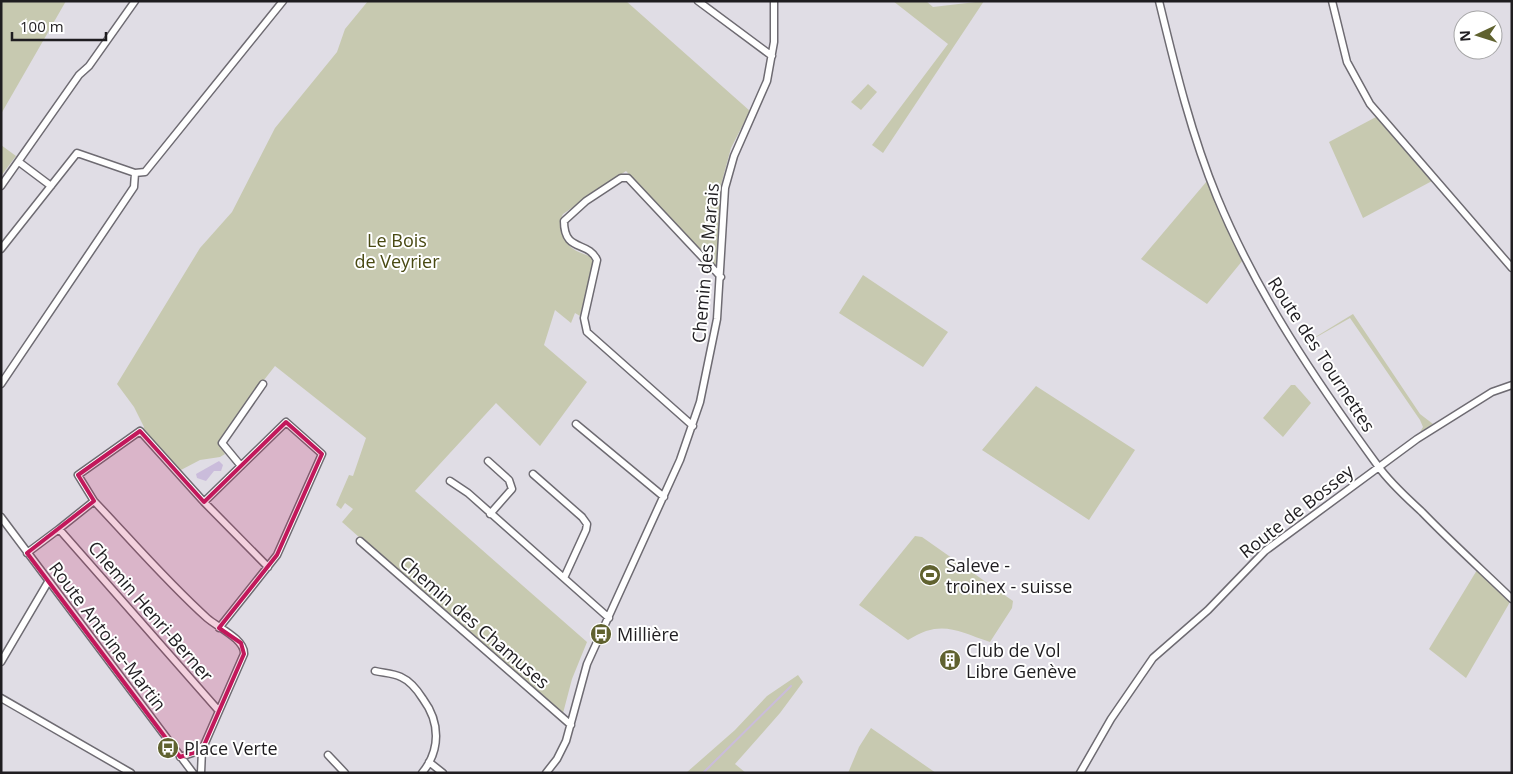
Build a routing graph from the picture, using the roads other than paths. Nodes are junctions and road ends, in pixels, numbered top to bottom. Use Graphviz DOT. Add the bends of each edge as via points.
graph roads {
  1 [pos="135,1"];
  2 [pos="283,1"];
  3 [pos="698,1"];
  4 [pos="774,1"];
  5 [pos="1159,1"];
  6 [pos="1332,1"];
  7 [pos="772,56"];
  8 [pos="19,162"];
  9 [pos="135,172"];
  10 [pos="1,186"];
  11 [pos="51,186"];
  12 [pos="1,249"];
  13 [pos="1512,268"];
  14 [pos="721,277"];
  15 [pos="1,384"];
  16 [pos="263,384"];
  17 [pos="1512,384"];
  18 [pos="576,424"];
  19 [pos="693,426"];
  20 [pos="488,461"];
  21 [pos="241,466"];
  22 [pos="1378,466"];
  23 [pos="533,474"];
  24 [pos="450,481"];
  25 [pos="664,497"];
  26 [pos="94,501"];
  27 [pos="204,502"];
  28 [pos="490,514"];
  29 [pos="1,517"];
  30 [pos="59,529"];
  31 [pos="360,541"];
  32 [pos="27,553"];
  33 [pos="268,567"];
  34 [pos="564,578"];
  35 [pos="48,582"];
  36 [pos="1512,599"];
  37 [pos="609,618"];
  38 [pos="219,628"];
  39 [pos="1,662"];
  40 [pos="375,671"];
  41 [pos="1,698"];
  42 [pos="219,711"];
  43 [pos="571,725"];
  44 [pos="202,750"];
  45 [pos="328,755"];
  46 [pos="180,757"];
  47 [pos="429,762"];
  48 [pos="130,773"];
  49 [pos="193,773"];
  50 [pos="201,773"];
  51 [pos="345,773"];
  52 [pos="422,773"];
  53 [pos="443,773"];
  54 [pos="546,773"];
  55 [pos="1080,773"];
  1 -- 8 [label="street"];
  2 -- 9 [label="street" via="152,165 145,172"];
  3 -- 7 [label="street"];
  4 -- 7 [label="street, Chemin des Marais"];
  5 -- 22 [label="street, Route des Tournettes" via="1194,133 1245,258 1300,353"];
  6 -- 13 [label="street" via="1347,62 1370,104"];
  7 -- 14 [label="street, Chemin des Marais" via="763,92 728,176 723,207"];
  8 -- 10 [label="street"];
  8 -- 11 [label="street"];
  9 -- 11 [label="street" via="77,153"];
  9 -- 15 [label="street" via="134,187"];
  11 -- 12 [label="street"];
  14 -- 19 [label="street, Chemin des Marais" via="712,349"];
  14 -- 19 [label="street" via="631,180 621,178 586,201 564,221 565,235 570,242 593,254 597,260 581,322 590,336"];
  16 -- 21 [label="street" via="222,443"];
  17 -- 22 [label="street, Route de Bossey" via="1456,414"];
  18 -- 25 [label="street"];
  19 -- 25 [label="street, Chemin des Marais"];
  20 -- 28 [label="street" via="509,480 512,489"];
  21 -- 27 [label="street"];
  21 -- 33 [label="street" via="286,422 322,454 280,550"];
  22 -- 36 [label="street, Route des Tournettes"];
  22 -- 55 [label="street, Route de Bossey" via="1271,546 1208,610 1160,650 1111,719"];
  23 -- 34 [label="street" via="587,524"];
  24 -- 28 [label="street"];
  25 -- 37 [label="street, Chemin des Marais"];
  26 -- 27 [label="street" via="78,474 140,431"];
  26 -- 30 [label="street"];
  26 -- 38 [label="street"];
  27 -- 33 [label="street"];
  28 -- 34 [label="street"];
  29 -- 32 [label="street, Route Antoine-Martin"];
  30 -- 32 [label="street"];
  30 -- 42 [label="street, Chemin Henri-Berner"];
  31 -- 43 [label="street, Chemin des Chamuses"];
  32 -- 35 [label="street, Route Antoine-Martin"];
  33 -- 38 [label="street"];
  34 -- 37 [label="street"];
  35 -- 39 [label="street"];
  35 -- 46 [label="street, Route Antoine-Martin"];
  37 -- 43 [label="street, Chemin des Marais" via="584,672"];
  38 -- 42 [label="street" via="241,643 244,650"];
  40 -- 47 [label="street" via="405,680 427,704 437,728"];
  41 -- 48 [label="street"];
  42 -- 44 [label="street"];
  43 -- 54 [label="street, Chemin des Marais" via="560,754"];
  44 -- 46 [label="street"];
  44 -- 50 [label="street"];
  45 -- 51 [label="street"];
  46 -- 49 [label="street, Route Antoine-Martin"];
  47 -- 52 [label="street"];
  47 -- 53 [label="street"];
}
